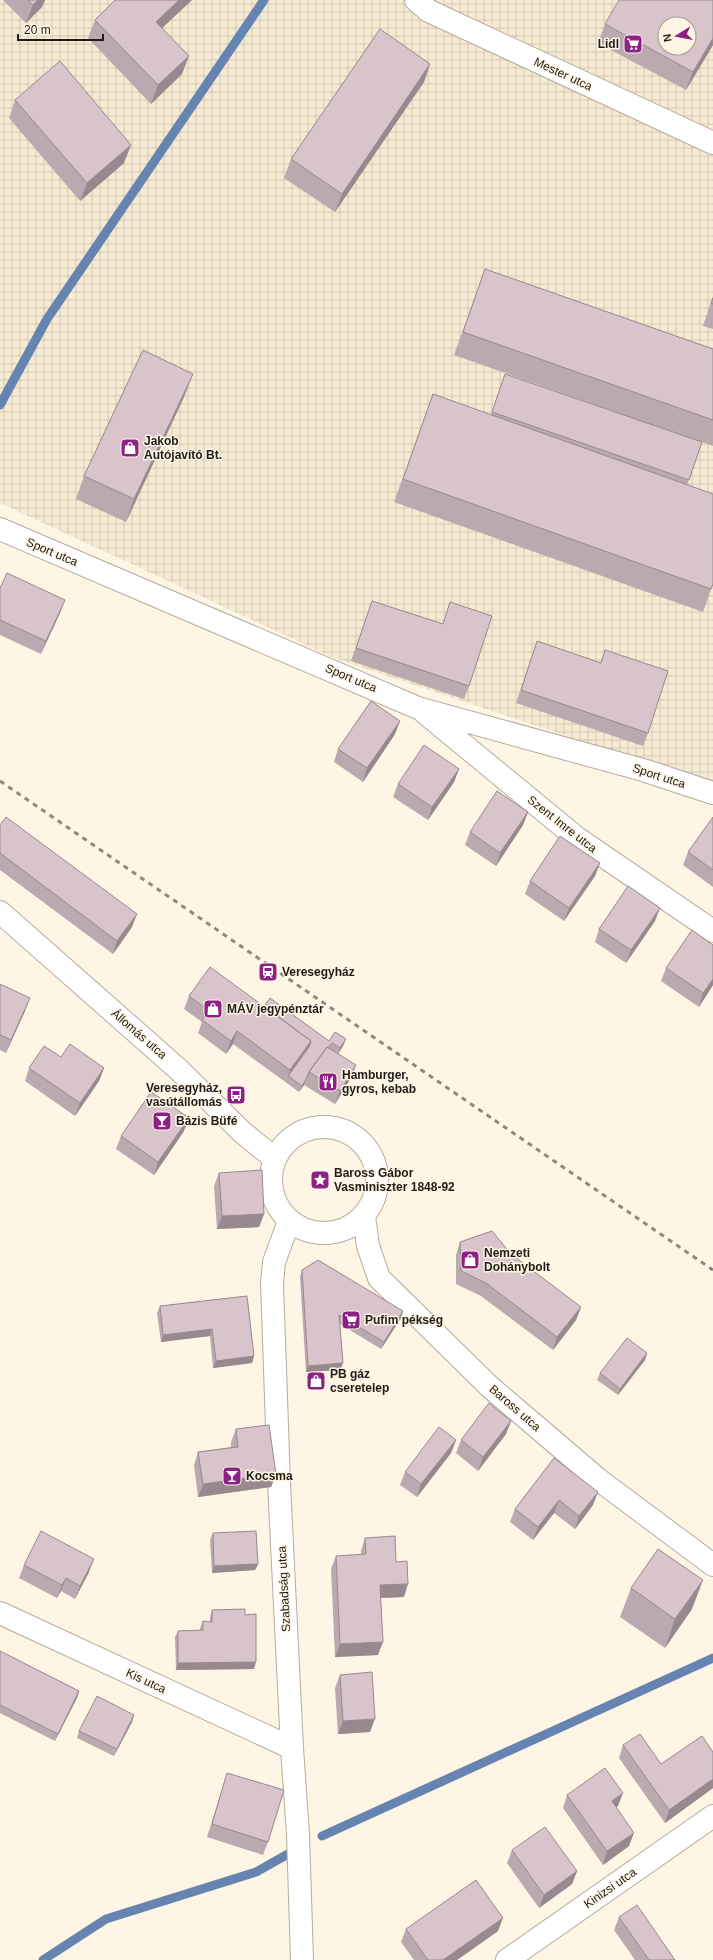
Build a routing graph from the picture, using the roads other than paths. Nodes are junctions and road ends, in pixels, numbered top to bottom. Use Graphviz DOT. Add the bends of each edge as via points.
graph roads {
  1 [pos="416,0"];
  2 [pos="713,143"];
  3 [pos="0,528"];
  4 [pos="418,708"];
  5 [pos="713,794"];
  6 [pos="0,912"];
  7 [pos="713,931"];
  8 [pos="275,1159"];
  9 [pos="364,1216"];
  10 [pos="289,1221"];
  11 [pos="713,1565"];
  12 [pos="0,1613"];
  13 [pos="292,1748"];
  14 [pos="713,1816"];
  15 [pos="302,1960"];
  16 [pos="506,1960"];
  1 -- 2 [label="street, Mester utca" via="429,11"];
  3 -- 4 [label="street, Sport utca"];
  4 -- 5 [label="street, Sport utca" via="643,770"];
  4 -- 7 [label="street, Szent Imre utca" via="577,838"];
  6 -- 8 [label="street, Állomás utca" via="178,1069 242,1132"];
  8 -- 9 [label="street" via="284,1144 299,1133 317,1127 335,1128 352,1135 366,1147 374,1164 377,1182 373,1200"];
  8 -- 10 [label="street" via="271,1176 272,1192 278,1208"];
  9 -- 10 [label="street" via="351,1226 336,1232 319,1233 303,1229"];
  9 -- 11 [label="street, Baross utca" via="368,1246 379,1278 490,1387 599,1480"];
  10 -- 13 [label="street, Szabadság utca" via="274,1262 272,1283"];
  12 -- 13 [label="street, Kis utca"];
  13 -- 15 [label="street, Szabadság utca"];
  14 -- 16 [label="street, Kinizsi utca"];
}
